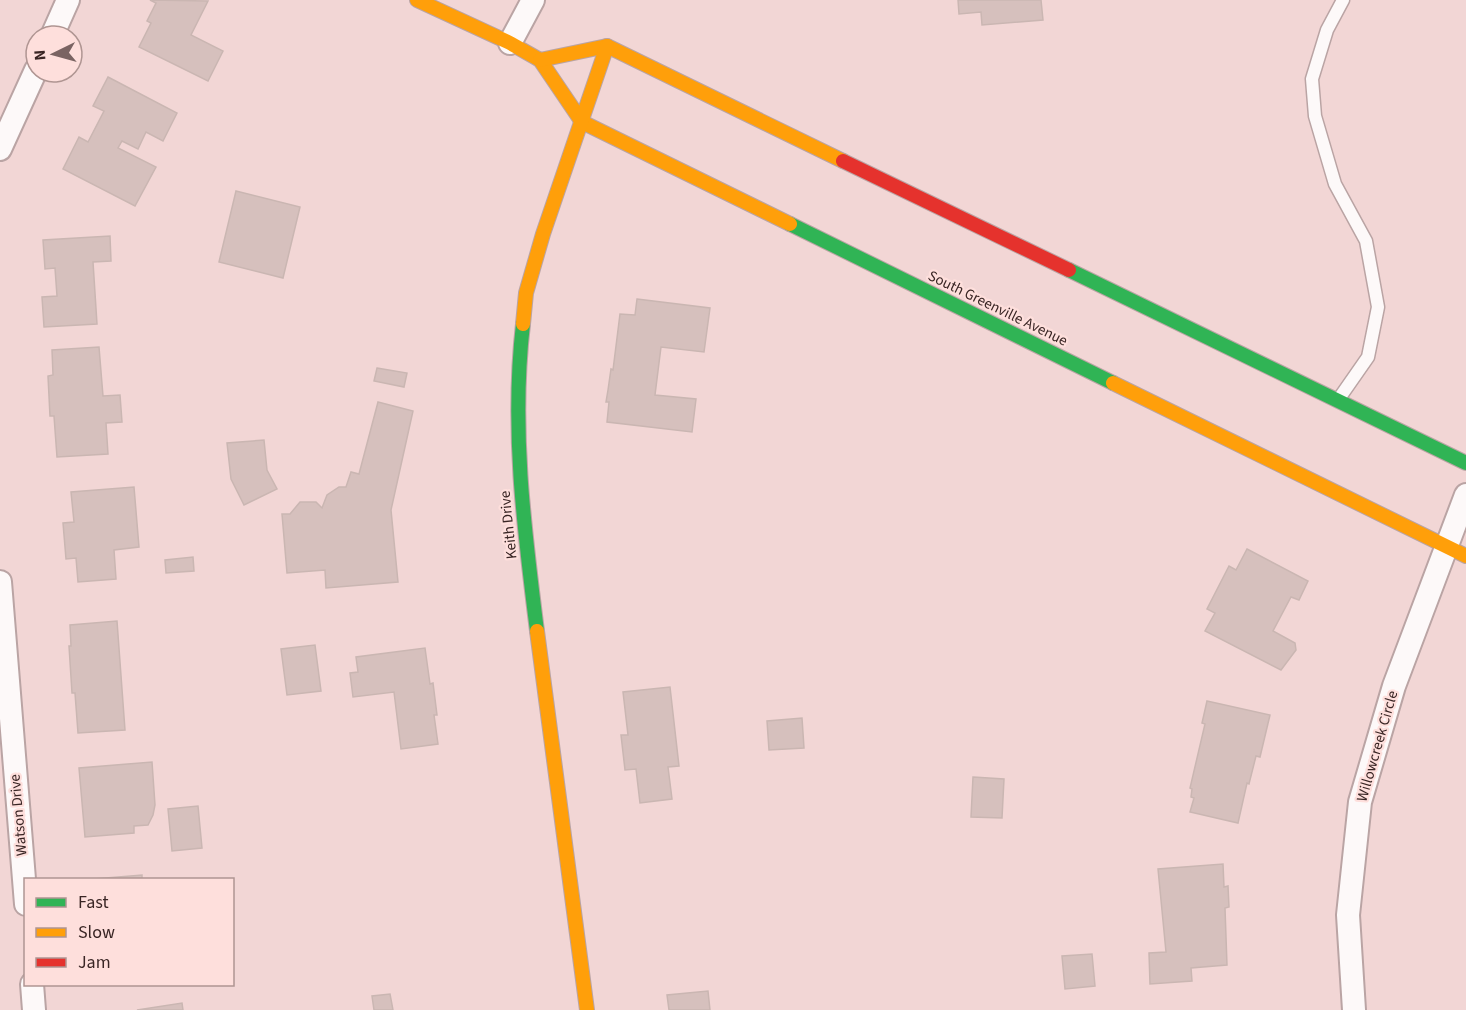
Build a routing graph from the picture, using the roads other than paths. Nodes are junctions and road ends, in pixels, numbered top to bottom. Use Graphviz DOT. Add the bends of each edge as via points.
graph roads {
  1 [pos="68,0"];
  2 [pos="417,0"];
  3 [pos="534,0"];
  4 [pos="1343,0"];
  5 [pos="57,24"];
  6 [pos="510,43"];
  7 [pos="607,46"];
  8 [pos="540,60"];
  9 [pos="30,84"];
  10 [pos="582,122"];
  11 [pos="0,148"];
  12 [pos="1337,400"];
  13 [pos="1466,463"];
  14 [pos="1466,495"];
  15 [pos="1456,551"];
  16 [pos="0,582"];
  17 [pos="24,879"];
  18 [pos="32,986"];
  19 [pos="34,1010"];
  20 [pos="587,1010"];
  21 [pos="1354,1010"];
  1 -- 5 [label="street"];
  2 -- 6 [label="main road, South Greenville Avenue"];
  3 -- 6 [label="street"];
  4 -- 12 [label="lane" via="1327,30 1312,79 1315,116 1335,184 1366,242 1378,307 1368,357"];
  6 -- 8 [label="main road, South Greenville Avenue"];
  7 -- 8 [label="main road"];
  7 -- 10 [label="main road, Keith Drive"];
  7 -- 12 [label="main road"];
  8 -- 10 [label="main road, South Greenville Avenue"];
  9 -- 11 [label="street"];
  10 -- 15 [label="main road, South Greenville Avenue"];
  10 -- 20 [label="main road, Keith Drive" via="526,293 517,435 527,553"];
  12 -- 13 [label="main road"];
  14 -- 15 [label="street, Willowcreek Circle"];
  15 -- 21 [label="street, Willowcreek Circle" via="1394,686 1360,802 1348,915"];
  16 -- 17 [label="street, Watson Drive"];
  18 -- 19 [label="street"];
}
